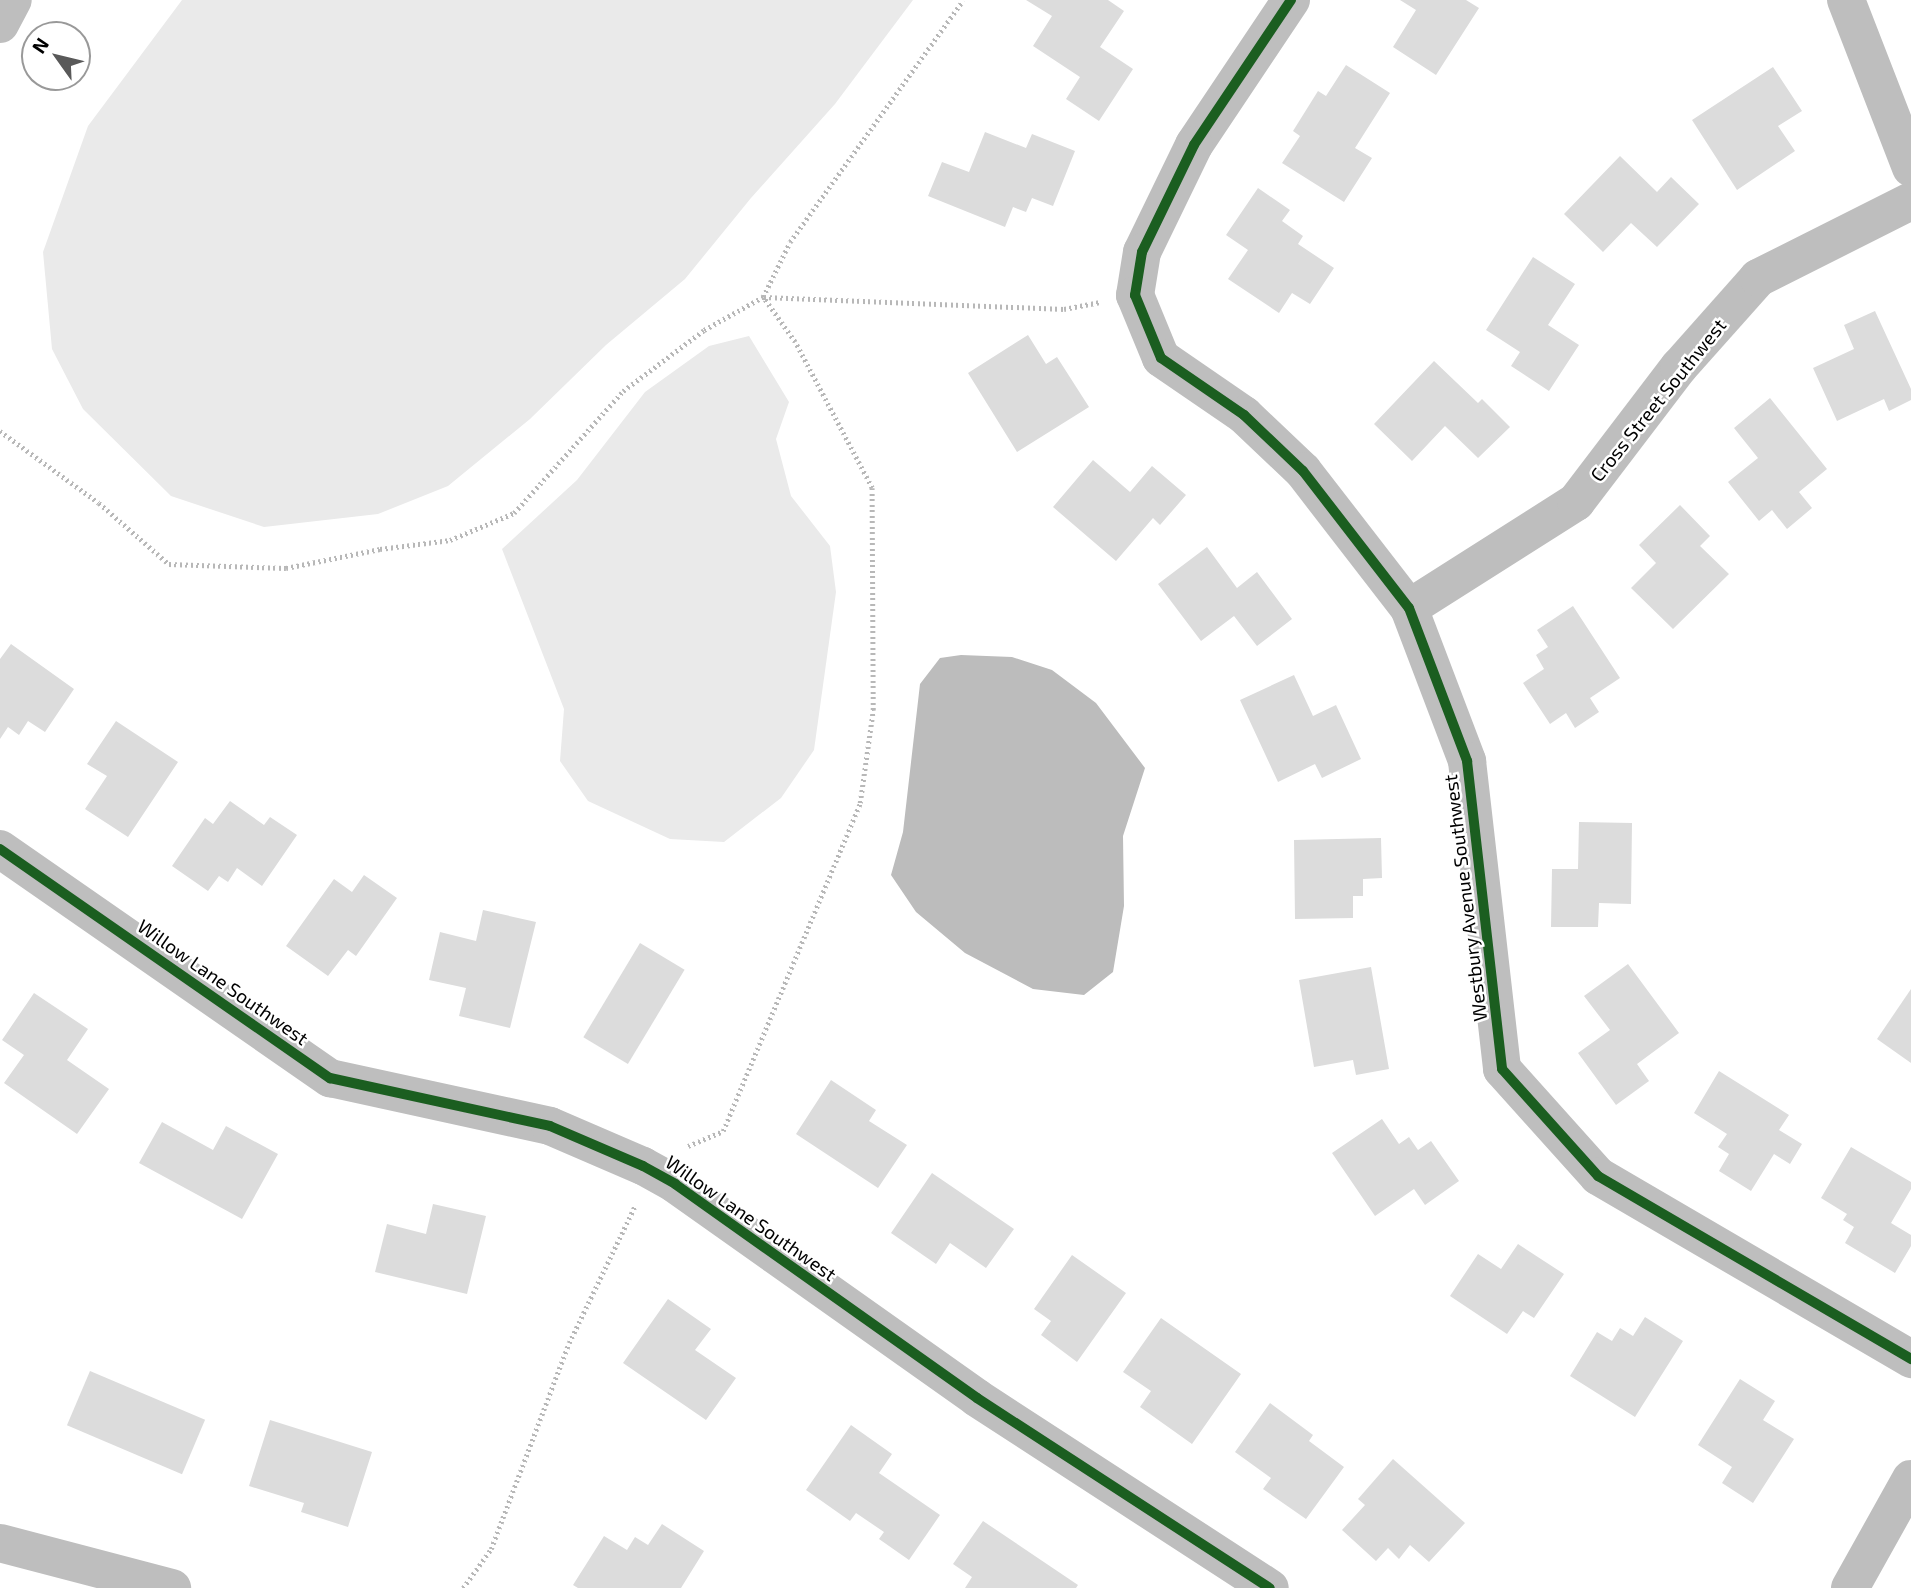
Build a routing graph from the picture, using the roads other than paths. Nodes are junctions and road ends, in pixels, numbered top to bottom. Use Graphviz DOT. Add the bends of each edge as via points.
graph roads {
  1 [pos="13,0"];
  2 [pos="1291,0"];
  3 [pos="1846,0"];
  4 [pos="0,24"];
  5 [pos="1911,168"];
  6 [pos="1911,201"];
  7 [pos="1409,608"];
  8 [pos="0,849"];
  9 [pos="1911,1359"];
  10 [pos="1911,1479"];
  11 [pos="0,1543"];
  12 [pos="172,1588"];
  13 [pos="1270,1588"];
  14 [pos="1850,1588"];
  1 -- 4 [label="street"];
  2 -- 7 [label="street, Westbury Avenue Southwest" via="1194,145 1142,252 1135,295 1161,358 1244,415 1303,471"];
  3 -- 5 [label="street"];
  6 -- 7 [label="street, Cross Street Southwest" via="1758,278 1679,367 1576,502"];
  7 -- 9 [label="street, Westbury Avenue Southwest" via="1467,761 1502,1069 1598,1176"];
  8 -- 13 [label="street, Willow Lane Southwest" via="330,1078 550,1126 675,1184 977,1398"];
  10 -- 14 [label="street"];
  11 -- 12 [label="street"];
}
